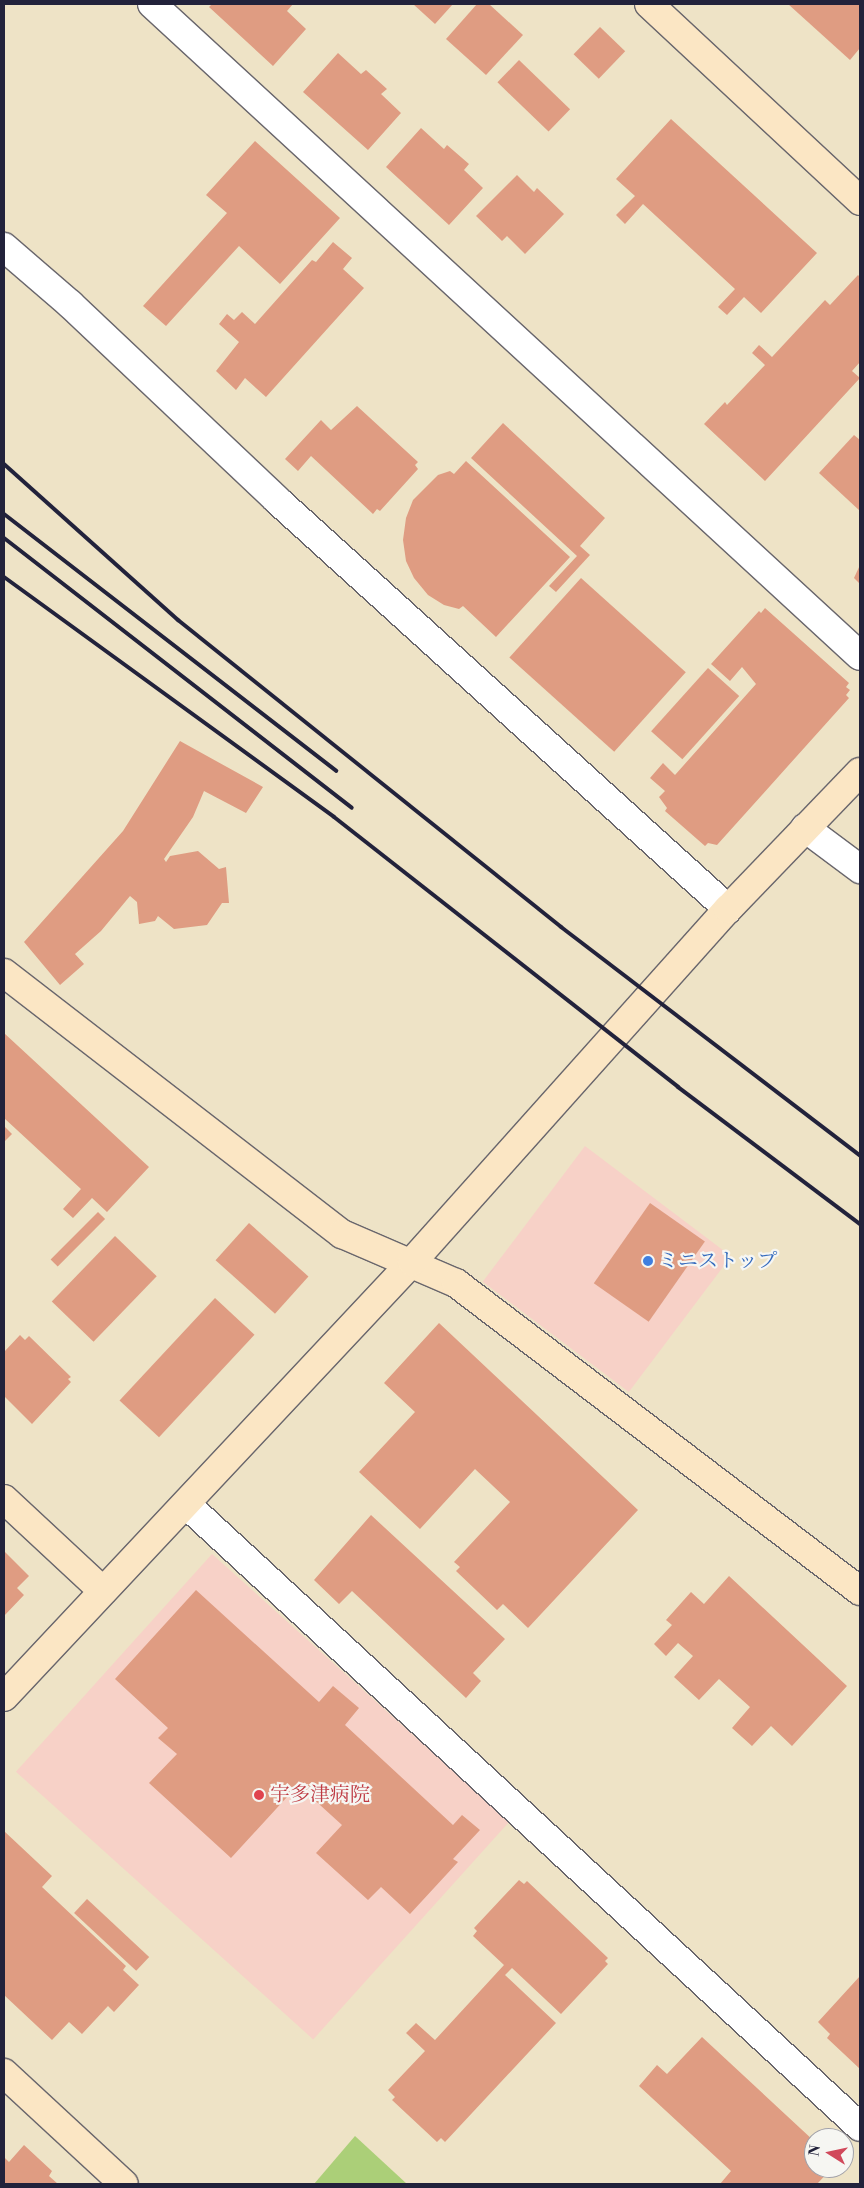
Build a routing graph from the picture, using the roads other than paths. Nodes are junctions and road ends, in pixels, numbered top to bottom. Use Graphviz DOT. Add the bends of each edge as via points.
graph roads {
  1 [pos="152,4"];
  2 [pos="649,4"];
  3 [pos="860,201"];
  4 [pos="4,247"];
  5 [pos="860,656"];
  6 [pos="860,772"];
  7 [pos="806,828"];
  8 [pos="860,869"];
  9 [pos="728,909"];
  10 [pos="4,973"];
  11 [pos="412,1262"];
  12 [pos="4,1499"];
  13 [pos="187,1505"];
  14 [pos="103,1591"];
  15 [pos="860,1591"];
  16 [pos="4,1697"];
  17 [pos="4,2073"];
  18 [pos="860,2127"];
  19 [pos="124,2184"];
  1 -- 5 [label="street"];
  2 -- 3 [label="street"];
  4 -- 9 [label="street"];
  6 -- 7 [label="street"];
  7 -- 8 [label="street"];
  7 -- 9 [label="street"];
  9 -- 11 [label="street"];
  10 -- 11 [label="street" via="342,1234"];
  11 -- 13 [label="street"];
  11 -- 15 [label="street" via="456,1283"];
  12 -- 14 [label="street"];
  13 -- 14 [label="street"];
  13 -- 18 [label="street"];
  14 -- 16 [label="street"];
  17 -- 19 [label="street"];
}
